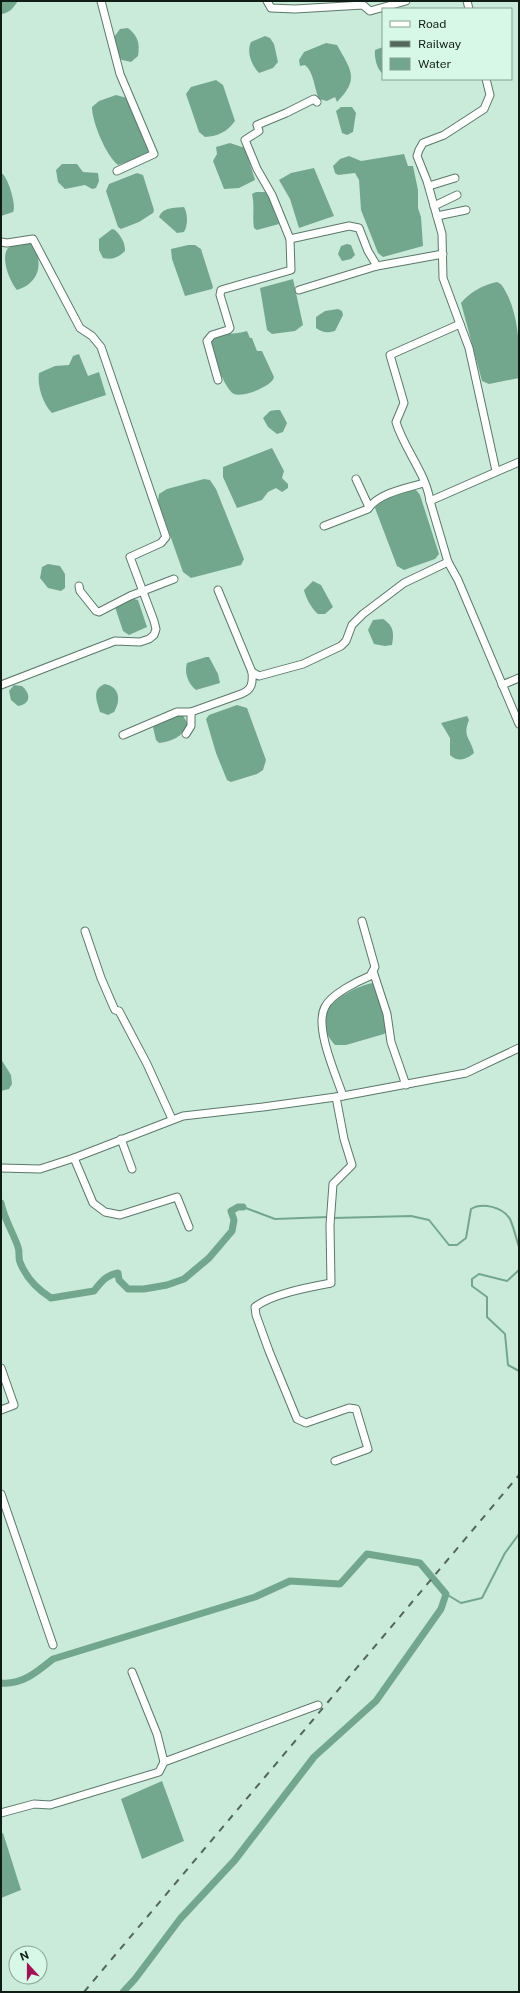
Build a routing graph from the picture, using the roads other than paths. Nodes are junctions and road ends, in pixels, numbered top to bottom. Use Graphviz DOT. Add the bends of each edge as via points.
graph roads {
  1 [pos="101,1"];
  2 [pos="267,1"];
  3 [pos="406,1"];
  4 [pos="386,8"];
  5 [pos="382,9"];
  6 [pos="486,80"];
  7 [pos="317,102"];
  8 [pos="117,171"];
  9 [pos="455,178"];
  10 [pos="429,186"];
  11 [pos="457,195"];
  12 [pos="434,206"];
  13 [pos="466,210"];
  14 [pos="437,216"];
  15 [pos="290,239"];
  16 [pos="1,242"];
  17 [pos="443,254"];
  18 [pos="377,266"];
  19 [pos="299,290"];
  20 [pos="460,324"];
  21 [pos="218,380"];
  22 [pos="519,462"];
  23 [pos="496,471"];
  24 [pos="356,479"];
  25 [pos="424,483"];
  26 [pos="430,501"];
  27 [pos="369,507"];
  28 [pos="324,526"];
  29 [pos="448,562"];
  30 [pos="174,579"];
  31 [pos="78,586"];
  32 [pos="218,590"];
  33 [pos="143,591"];
  34 [pos="252,672"];
  35 [pos="519,678"];
  36 [pos="1,685"];
  37 [pos="502,685"];
  38 [pos="191,712"];
  39 [pos="519,724"];
  40 [pos="186,734"];
  41 [pos="123,735"];
  42 [pos="362,921"];
  43 [pos="86,931"];
  44 [pos="373,971"];
  45 [pos="519,1048"];
  46 [pos="406,1085"];
  47 [pos="339,1096"];
  48 [pos="172,1119"];
  49 [pos="121,1139"];
  50 [pos="74,1158"];
  51 [pos="1,1168"];
  52 [pos="132,1169"];
  53 [pos="189,1227"];
  54 [pos="1,1368"];
  55 [pos="1,1410"];
  56 [pos="335,1461"];
  57 [pos="1,1494"];
  58 [pos="53,1645"];
  59 [pos="132,1672"];
  60 [pos="318,1705"];
  61 [pos="164,1762"];
  62 [pos="1,1813"];
  1 -- 8 [label="street" via="120,74 154,154"];
  2 -- 5 [label="street" via="271,8 308,9 363,5 370,11"];
  3 -- 4 [label="street"];
  6 -- 10 [label="street" via="490,95 484,108 455,129 424,143 419,150 417,156"];
  7 -- 15 [label="street" via="314,99 286,114 257,125 259,131 245,140"];
  9 -- 10 [label="street"];
  10 -- 12 [label="street"];
  11 -- 12 [label="street"];
  12 -- 14 [label="street"];
  13 -- 14 [label="street"];
  14 -- 17 [label="street" via="442,234"];
  15 -- 18 [label="street" via="349,226 359,228"];
  15 -- 21 [label="street" via="291,270 221,290 220,295 230,328 212,335 207,342"];
  16 -- 33 [label="street" via="33,239 80,328 92,336 101,348 166,535 161,543 130,557"];
  17 -- 18 [label="street"];
  17 -- 20 [label="street" via="443,278"];
  18 -- 19 [label="street"];
  20 -- 23 [label="street" via="469,348"];
  20 -- 25 [label="street" via="390,355 404,403 396,422"];
  22 -- 23 [label="street"];
  23 -- 26 [label="street"];
  24 -- 27 [label="street"];
  25 -- 26 [label="street"];
  25 -- 27 [label="street" via="387,495 372,502"];
  26 -- 29 [label="street"];
  27 -- 28 [label="street"];
  29 -- 34 [label="street" via="404,583 363,614 352,625 346,641 341,646 303,664 259,676"];
  29 -- 37 [label="street"];
  30 -- 33 [label="street"];
  31 -- 33 [label="street" via="97,612"];
  32 -- 34 [label="street"];
  33 -- 36 [label="street" via="156,629 149,639 140,642 115,641"];
  34 -- 38 [label="street" via="253,682 246,692"];
  35 -- 37 [label="street"];
  37 -- 39 [label="street"];
  38 -- 40 [label="street" via="191,726"];
  38 -- 41 [label="street" via="177,712"];
  42 -- 44 [label="street" via="375,967"];
  43 -- 48 [label="street" via="101,978 115,1010 119,1011 148,1064"];
  44 -- 46 [label="street" via="387,1014 391,1042"];
  44 -- 47 [label="street" via="370,976 358,980 331,999 325,1006 322,1017 322,1027"];
  45 -- 46 [label="street" via="466,1073"];
  46 -- 47 [label="street"];
  47 -- 48 [label="street"];
  47 -- 56 [label="street" via="344,1139 352,1165 333,1184 330,1225 331,1283 263,1300 255,1307 269,1351 297,1419 306,1423 349,1408 356,1409 368,1449"];
  48 -- 49 [label="street"];
  49 -- 50 [label="street"];
  49 -- 52 [label="street"];
  50 -- 51 [label="street" via="40,1169"];
  50 -- 53 [label="street" via="93,1203 105,1212 120,1215 176,1197"];
  54 -- 55 [label="street" via="14,1405"];
  57 -- 58 [label="street"];
  59 -- 61 [label="street" via="157,1734"];
  60 -- 61 [label="street"];
  61 -- 62 [label="street" via="159,1772 50,1805 34,1804"];
}
